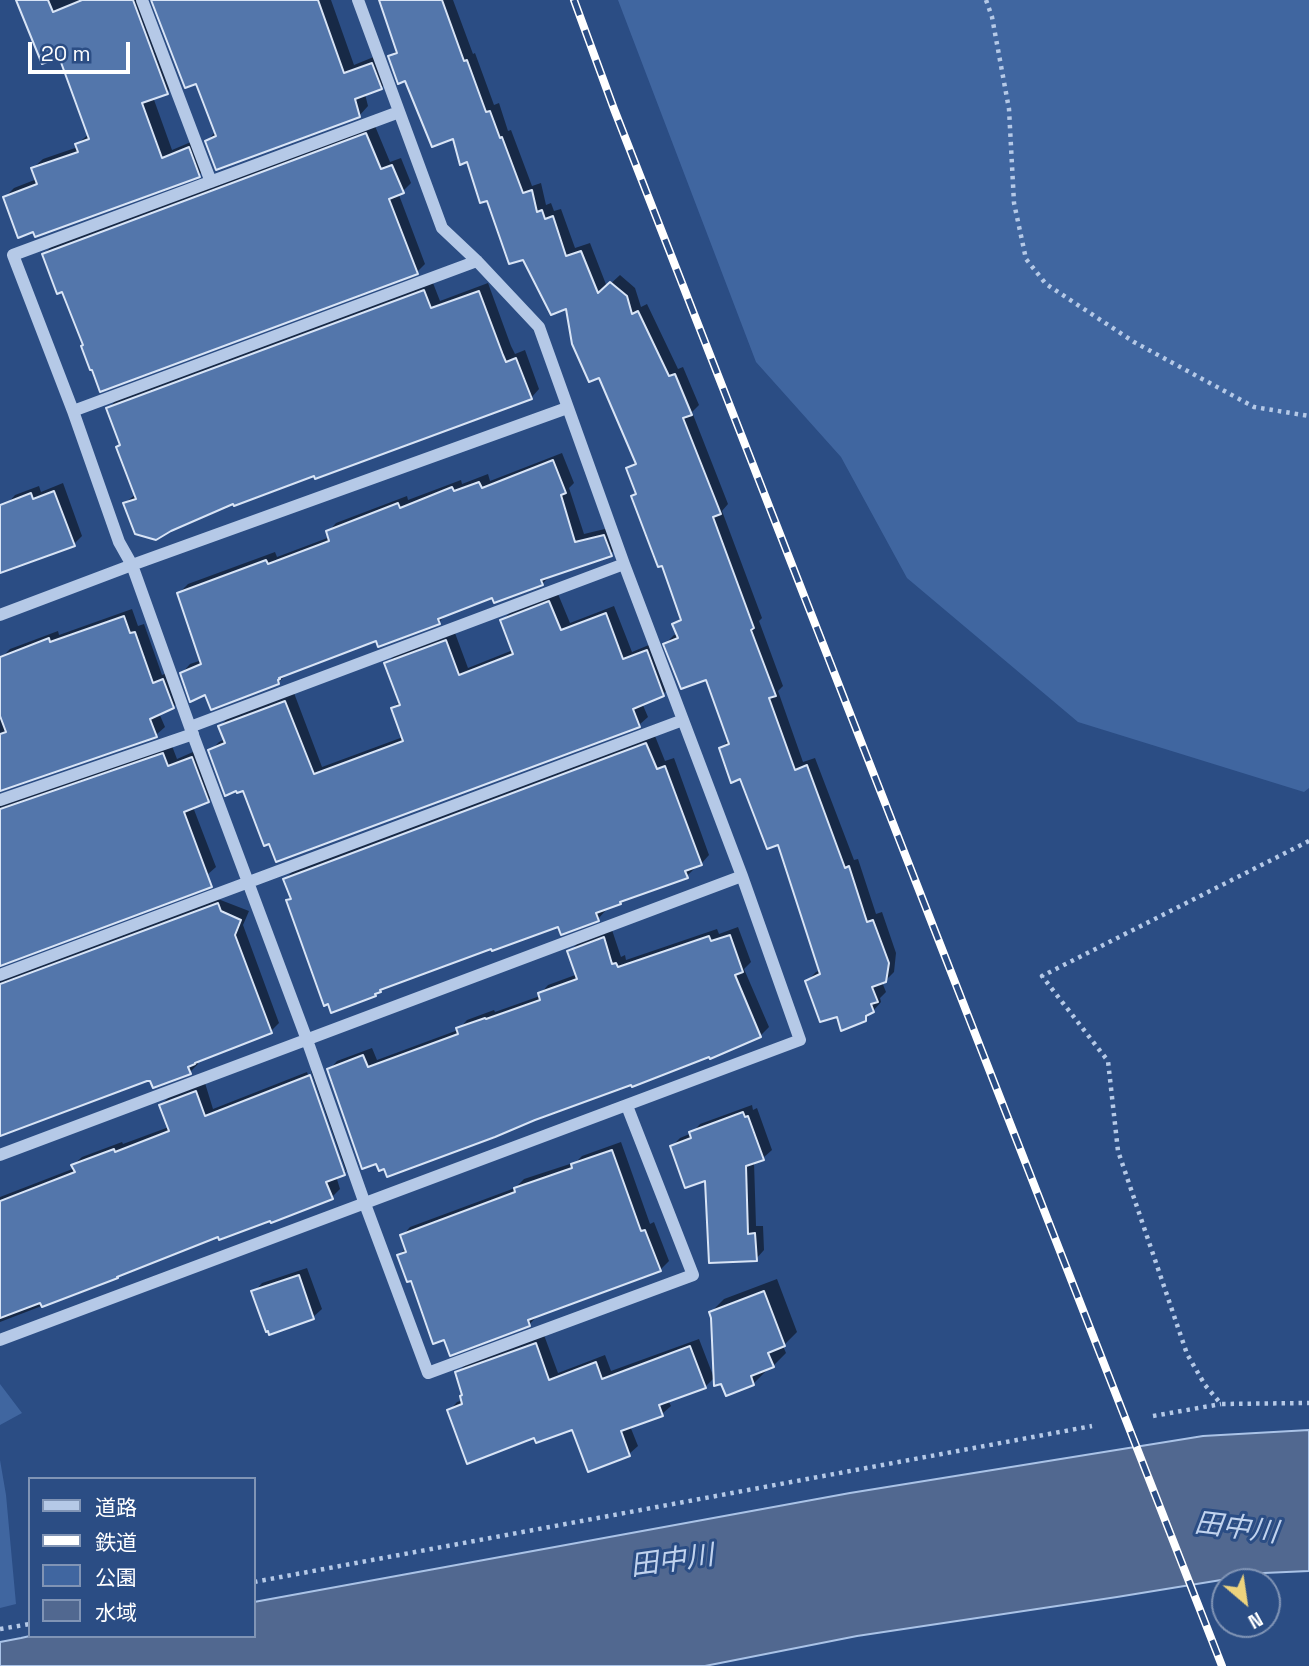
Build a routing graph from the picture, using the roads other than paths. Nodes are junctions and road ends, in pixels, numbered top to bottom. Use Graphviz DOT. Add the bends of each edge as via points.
graph roads {
  1 [pos="142,0"];
  2 [pos="358,0"];
  3 [pos="399,112"];
  4 [pos="211,181"];
  5 [pos="477,261"];
  6 [pos="567,408"];
  7 [pos="73,411"];
  8 [pos="624,564"];
  9 [pos="132,565"];
  10 [pos="0,615"];
  11 [pos="683,720"];
  12 [pos="191,731"];
  13 [pos="0,800"];
  14 [pos="742,876"];
  15 [pos="247,882"];
  16 [pos="0,975"];
  17 [pos="307,1040"];
  18 [pos="627,1106"];
  19 [pos="0,1155"];
  20 [pos="365,1204"];
  21 [pos="0,1340"];
  1 -- 4 [label="street"];
  2 -- 3 [label="street"];
  3 -- 4 [label="street"];
  3 -- 5 [label="street" via="442,228"];
  4 -- 7 [label="street" via="13,255"];
  5 -- 6 [label="street" via="539,327"];
  5 -- 7 [label="street"];
  6 -- 8 [label="street"];
  6 -- 9 [label="street"];
  7 -- 9 [label="street" via="119,542"];
  8 -- 11 [label="street"];
  8 -- 12 [label="street"];
  9 -- 10 [label="street"];
  9 -- 12 [label="street"];
  11 -- 14 [label="street"];
  11 -- 15 [label="street"];
  12 -- 13 [label="street"];
  12 -- 15 [label="street"];
  14 -- 17 [label="street"];
  14 -- 18 [label="street" via="800,1040"];
  15 -- 16 [label="street"];
  15 -- 17 [label="street"];
  17 -- 19 [label="street"];
  17 -- 20 [label="street"];
  18 -- 20 [label="street"];
  18 -- 20 [label="street" via="693,1275 428,1373"];
  20 -- 21 [label="street"];
}
